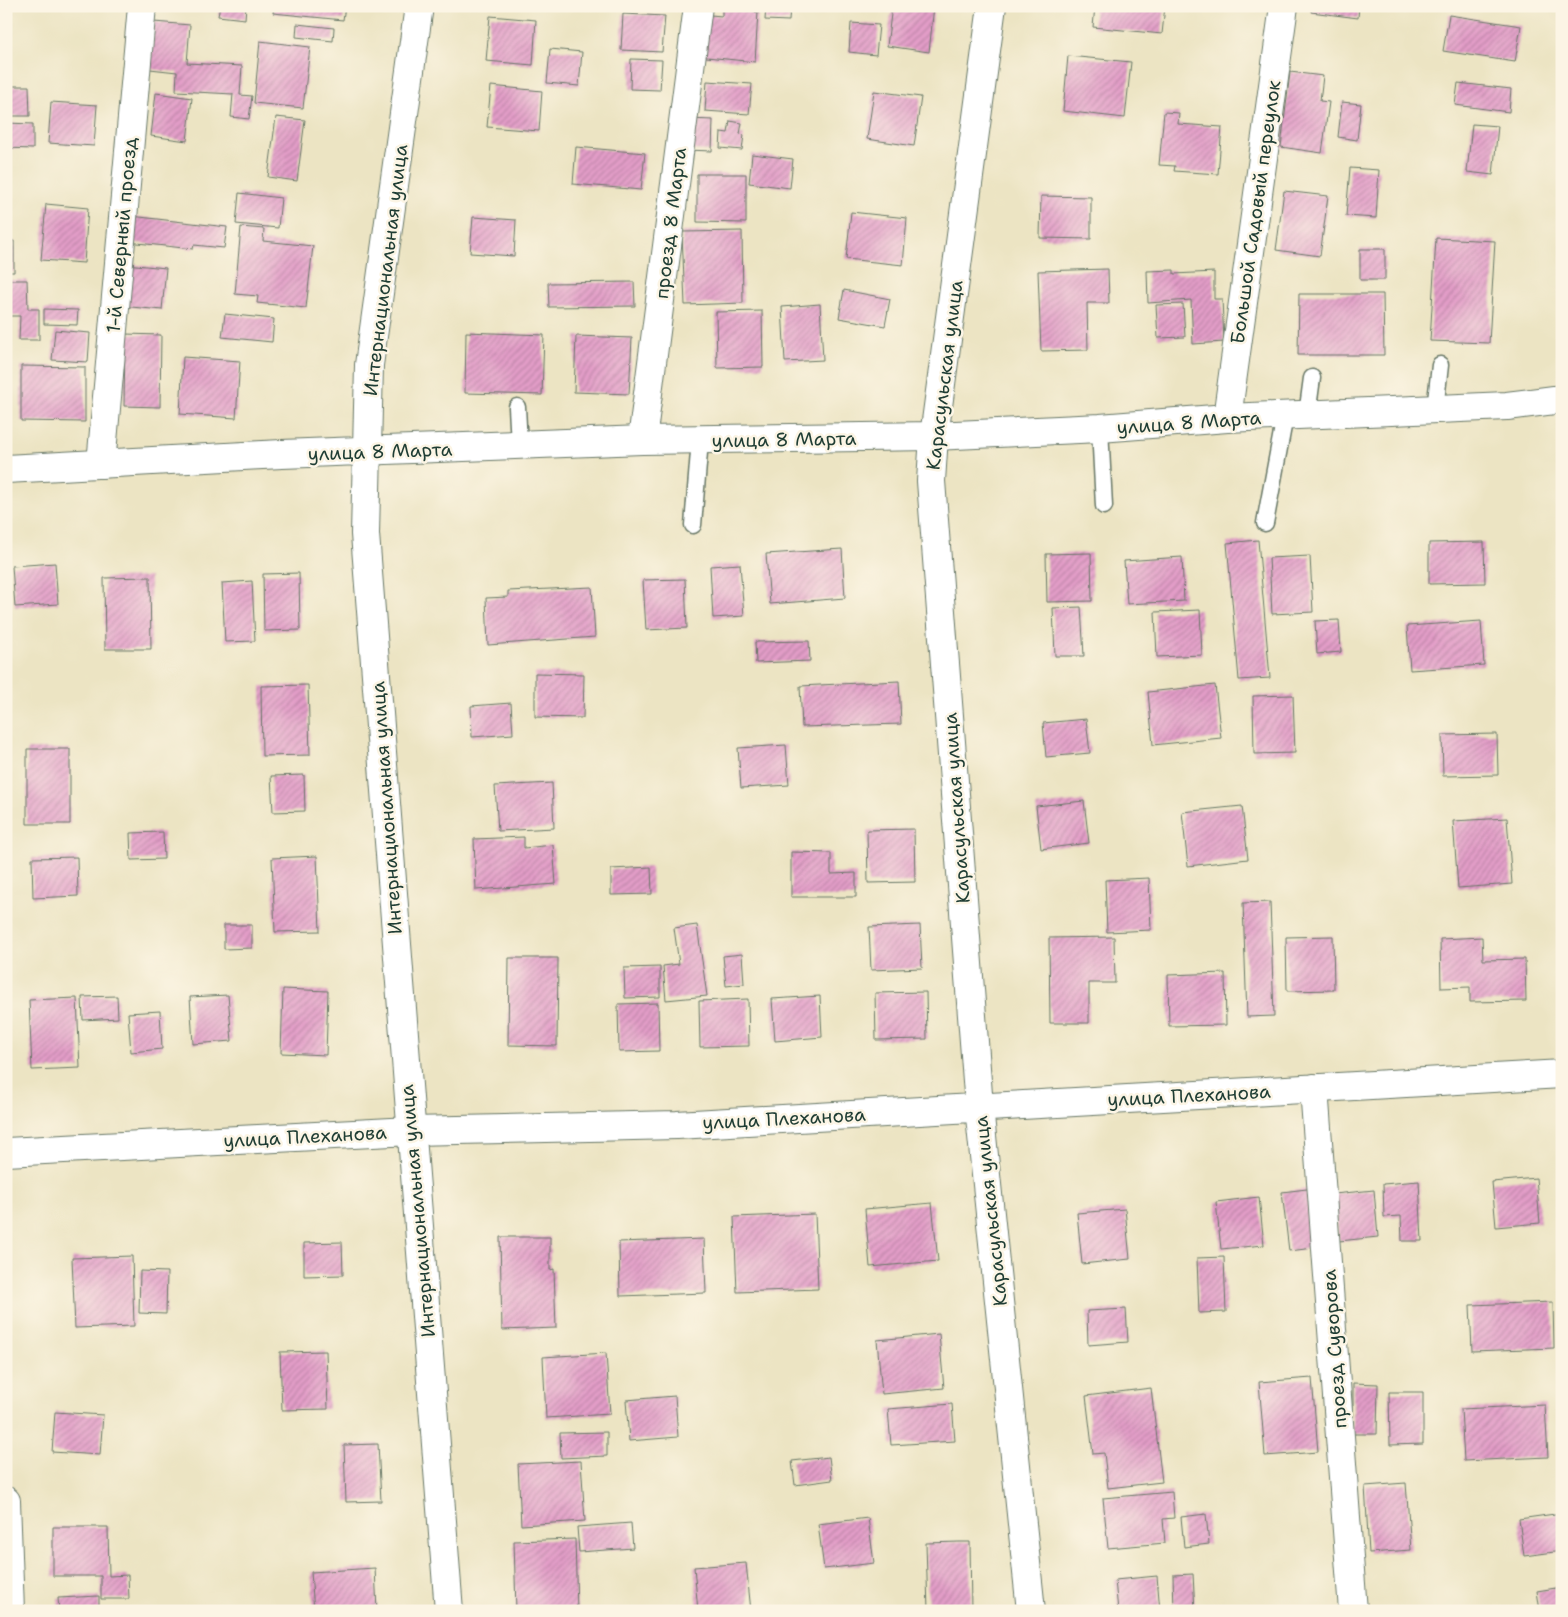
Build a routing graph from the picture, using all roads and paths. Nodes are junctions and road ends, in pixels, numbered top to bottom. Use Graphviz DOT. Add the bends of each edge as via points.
graph roads {
  1 [pos="142,6"];
  2 [pos="420,6"];
  3 [pos="698,6"];
  4 [pos="992,6"];
  5 [pos="1284,6"];
  6 [pos="1440,365"];
  7 [pos="1312,378"];
  8 [pos="1561,400"];
  9 [pos="517,407"];
  10 [pos="1435,410"];
  11 [pos="1296,416"];
  12 [pos="1227,418"];
  13 [pos="1100,428"];
  14 [pos="934,436"];
  15 [pos="642,440"];
  16 [pos="700,440"];
  17 [pos="520,445"];
  18 [pos="367,452"];
  19 [pos="101,464"];
  20 [pos="6,469"];
  21 [pos="1104,506"];
  22 [pos="1265,523"];
  23 [pos="693,525"];
  24 [pos="1562,1074"];
  25 [pos="1314,1088"];
  26 [pos="979,1107"];
  27 [pos="411,1131"];
  28 [pos="6,1152"];
  29 [pos="6,1501"];
  30 [pos="10,1611"];
  31 [pos="450,1611"];
  32 [pos="1031,1611"];
  33 [pos="1353,1611"];
  1 -- 19 [label="street, 1-й Северный проезд"];
  2 -- 18 [label="street, Интернациональная улица" via="369,365"];
  3 -- 15 [label="street, проезд 8 Марта"];
  4 -- 14 [label="street, Карасульская улица"];
  5 -- 12 [label="street, Большой Садовый переулок"];
  6 -- 10 [label="lane"];
  7 -- 11 [label="lane"];
  8 -- 10 [label="street, улица 8 Марта"];
  9 -- 17 [label="lane"];
  10 -- 11 [label="street, улица 8 Марта"];
  11 -- 12 [label="street, улица 8 Марта"];
  11 -- 22 [label="lane"];
  12 -- 13 [label="street, улица 8 Марта"];
  13 -- 14 [label="street, улица 8 Марта"];
  13 -- 21 [label="lane"];
  14 -- 16 [label="street, улица 8 Марта"];
  14 -- 26 [label="street, Карасульская улица" via="931,481"];
  15 -- 16 [label="street, улица 8 Марта"];
  15 -- 17 [label="street, улица 8 Марта"];
  16 -- 23 [label="lane"];
  17 -- 18 [label="street, улица 8 Марта"];
  18 -- 19 [label="street, улица 8 Марта"];
  18 -- 27 [label="street, Интернациональная улица" via="365,534"];
  19 -- 20 [label="street, улица 8 Марта"];
  24 -- 25 [label="street, улица Плеханова"];
  25 -- 26 [label="street, улица Плеханова"];
  25 -- 33 [label="street, проезд Суворова"];
  26 -- 27 [label="street, улица Плеханова" via="677,1125"];
  26 -- 32 [label="street, Карасульская улица"];
  27 -- 28 [label="street, улица Плеханова"];
  27 -- 31 [label="street, Интернациональная улица"];
  29 -- 30 [label="street"];
}
